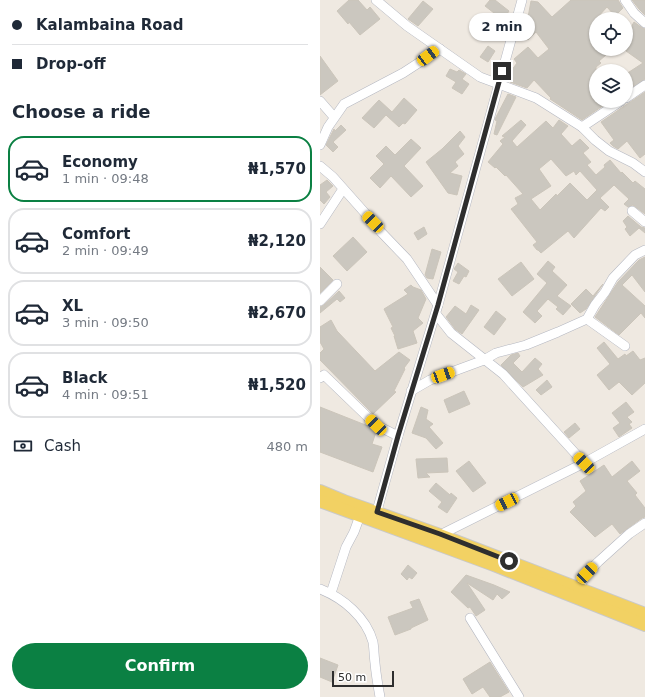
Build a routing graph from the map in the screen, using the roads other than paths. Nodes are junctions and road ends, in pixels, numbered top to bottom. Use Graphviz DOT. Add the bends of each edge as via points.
graph roads {
  1 [pos="376,0"];
  2 [pos="522,0"];
  3 [pos="625,0"];
  4 [pos="645,23"];
  5 [pos="440,49"];
  6 [pos="498,85"];
  7 [pos="645,85"];
  8 [pos="633,93"];
  9 [pos="320,101"];
  10 [pos="610,108"];
  11 [pos="334,117"];
  12 [pos="582,127"];
  13 [pos="320,145"];
  14 [pos="320,166"];
  15 [pos="645,172"];
  16 [pos="343,188"];
  17 [pos="632,211"];
  18 [pos="645,222"];
  19 [pos="320,224"];
  20 [pos="645,250"];
  21 [pos="337,284"];
  22 [pos="320,301"];
  23 [pos="437,309"];
  24 [pos="588,319"];
  25 [pos="624,346"];
  26 [pos="484,360"];
  27 [pos="320,378"];
  28 [pos="411,391"];
  29 [pos="645,429"];
  30 [pos="398,436"];
  31 [pos="584,463"];
  32 [pos="320,491"];
  33 [pos="320,501"];
  34 [pos="362,512"];
  35 [pos="376,517"];
  36 [pos="645,523"];
  37 [pos="440,534"];
  38 [pos="579,588"];
  39 [pos="320,589"];
  40 [pos="331,593"];
  41 [pos="645,614"];
  42 [pos="470,618"];
  43 [pos="645,625"];
  44 [pos="380,697"];
  45 [pos="519,697"];
  1 -- 5 [label="street"];
  2 -- 6 [label="street"];
  3 -- 4 [label="street" via="634,14"];
  5 -- 6 [label="street" via="480,77"];
  5 -- 11 [label="street" via="403,73 344,104"];
  6 -- 12 [label="street" via="536,98"];
  6 -- 23 [label="street"];
  7 -- 8 [label="street"];
  9 -- 11 [label="street"];
  10 -- 12 [label="street"];
  11 -- 13 [label="street"];
  12 -- 15 [label="street" via="609,151"];
  14 -- 16 [label="street"];
  16 -- 19 [label="street"];
  16 -- 23 [label="street" via="407,259"];
  17 -- 18 [label="street"];
  20 -- 24 [label="street" via="635,255 613,278"];
  21 -- 22 [label="street"];
  23 -- 26 [label="street" via="451,333"];
  23 -- 28 [label="street"];
  24 -- 25 [label="street"];
  24 -- 26 [label="street" via="496,353"];
  26 -- 28 [label="street" via="430,380"];
  26 -- 31 [label="street" via="503,374"];
  27 -- 30 [label="street" via="324,375 376,425"];
  28 -- 30 [label="street"];
  29 -- 31 [label="street"];
  30 -- 35 [label="street"];
  31 -- 37 [label="street"];
  32 -- 34 [label="main road"];
  33 -- 34 [label="main road"];
  34 -- 35 [label="main road"];
  34 -- 40 [label="street" via="346,547"];
  35 -- 37 [label="main road"];
  35 -- 43 [label="main road"];
  36 -- 38 [label="street" via="598,562 587,573"];
  37 -- 38 [label="main road"];
  38 -- 41 [label="main road"];
  39 -- 40 [label="street"];
  40 -- 44 [label="street" via="354,611 366,625 373,642"];
  42 -- 45 [label="street"];
}
